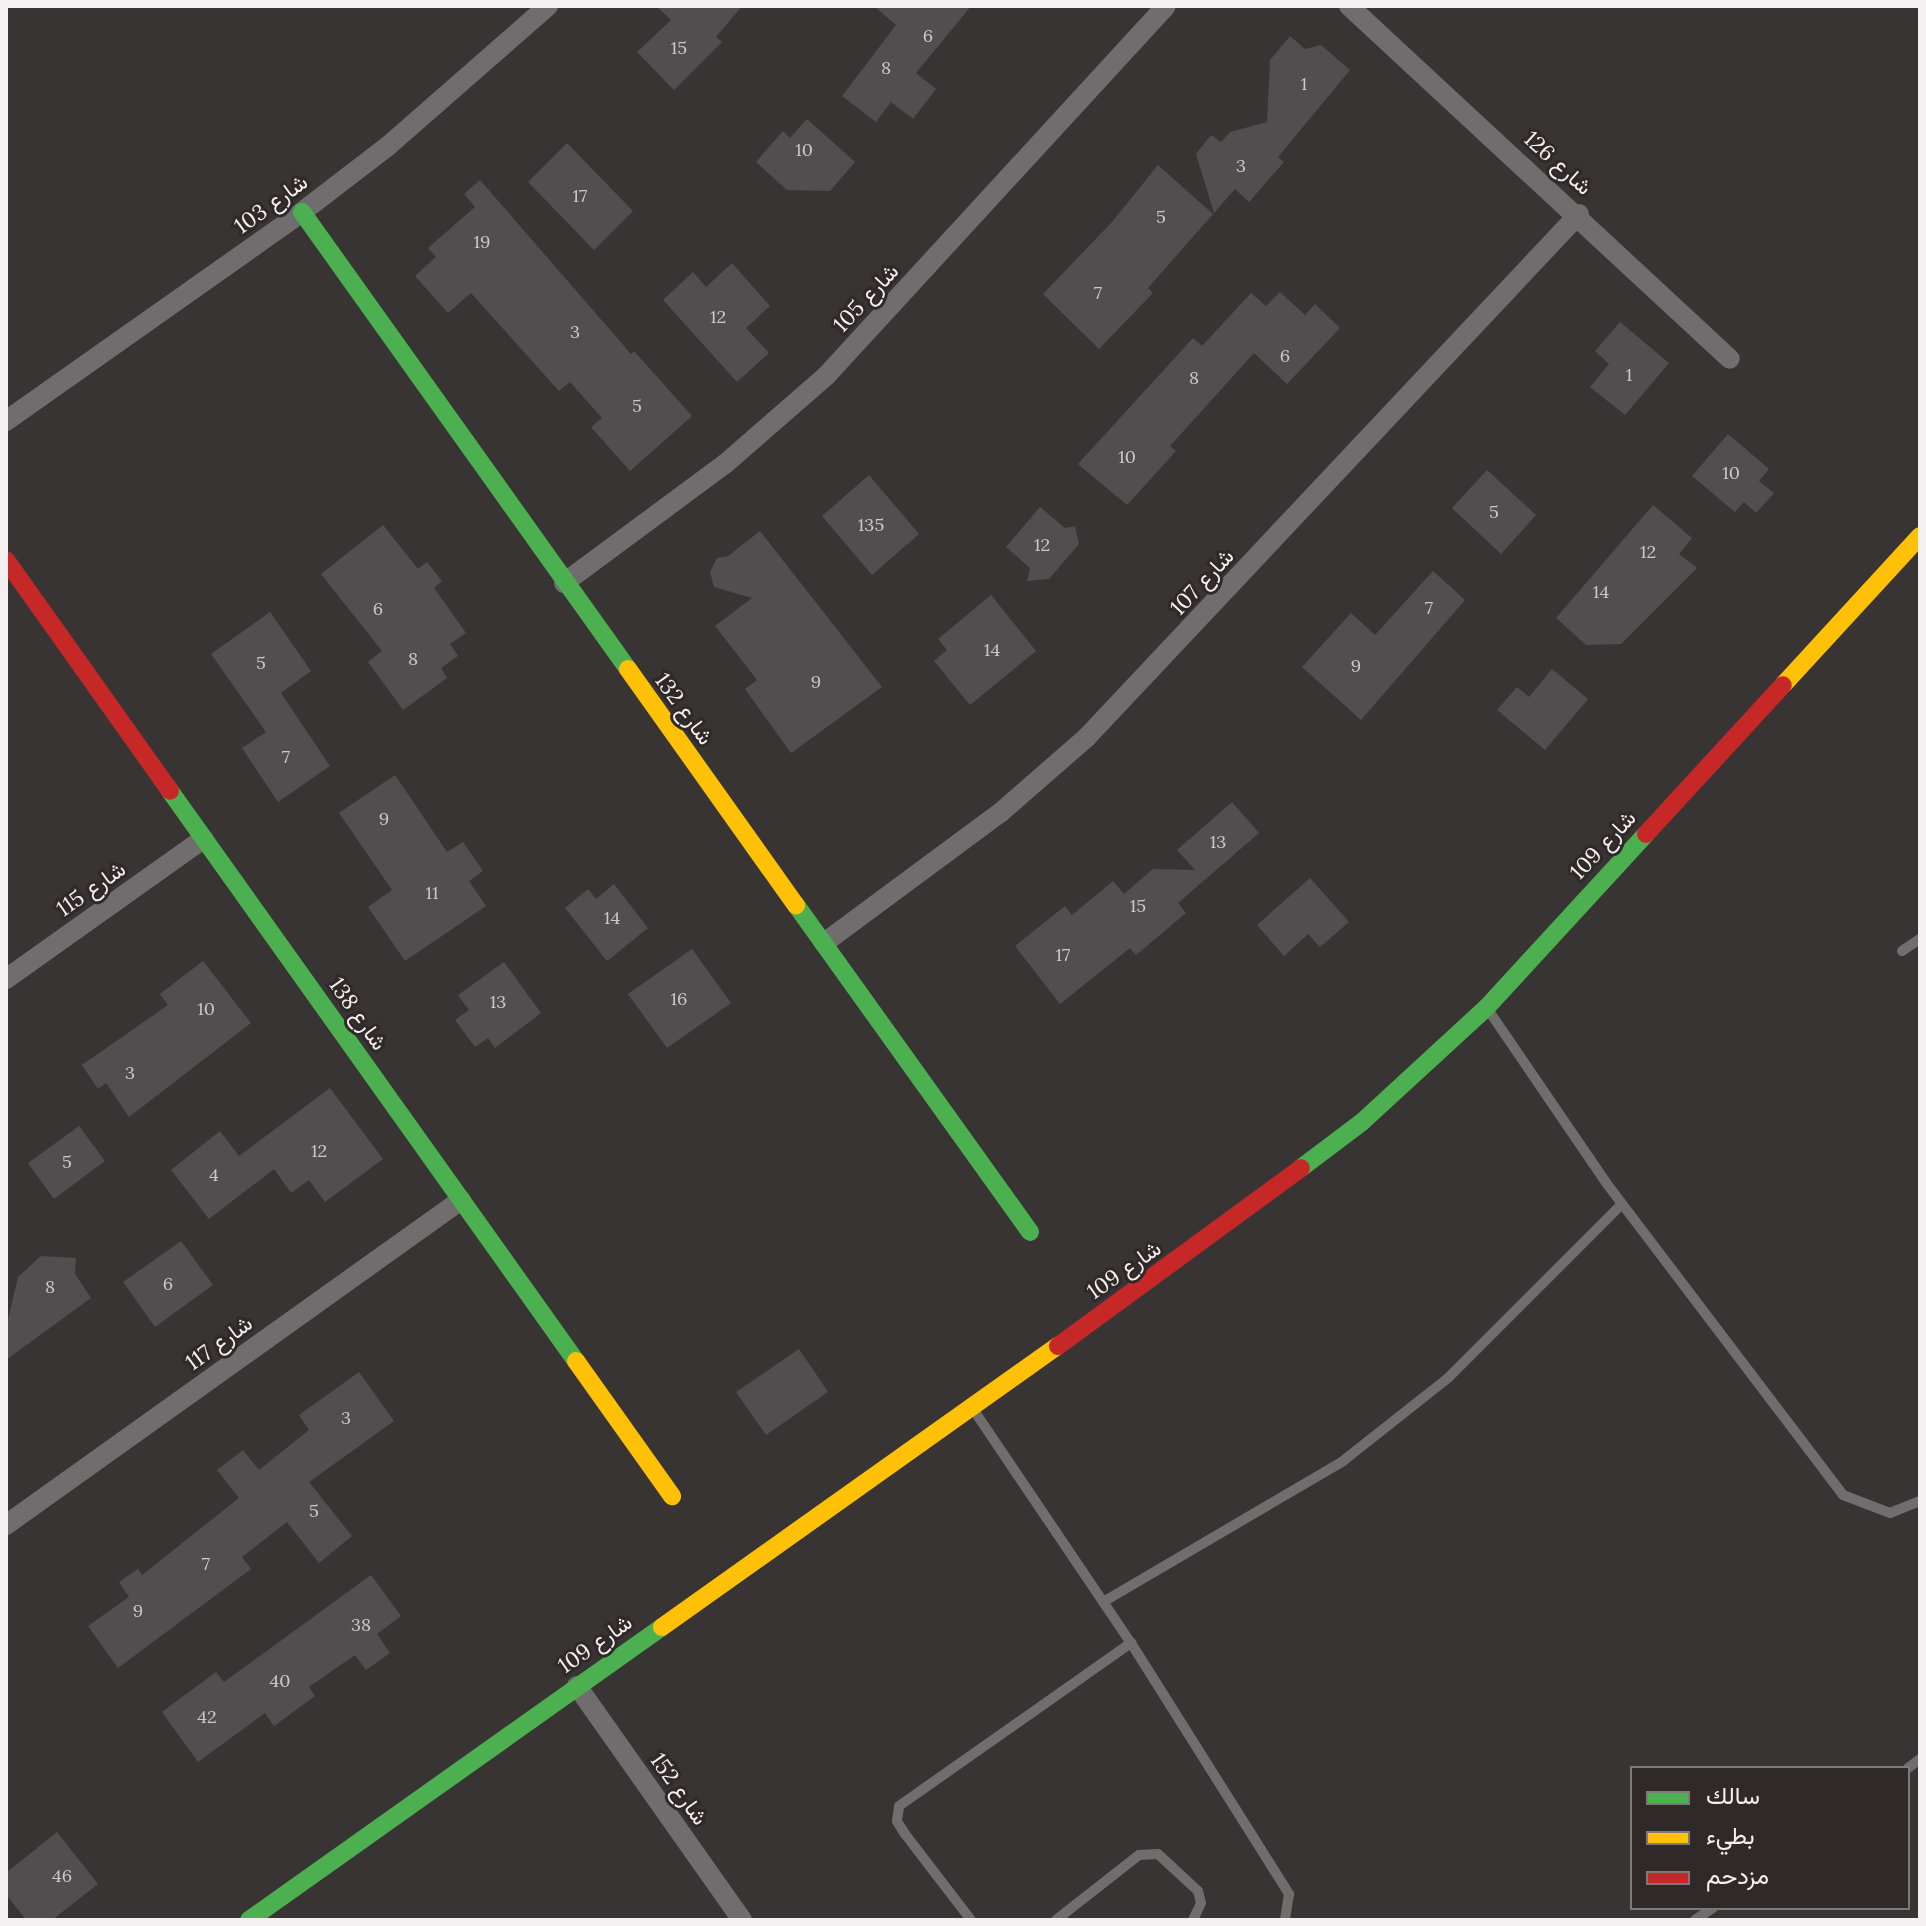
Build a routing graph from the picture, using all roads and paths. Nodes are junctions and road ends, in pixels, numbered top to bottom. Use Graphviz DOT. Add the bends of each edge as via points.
graph roads {
  1 [pos="548,6"];
  2 [pos="1166,6"];
  3 [pos="1349,6"];
  4 [pos="302,212"];
  5 [pos="1579,214"];
  6 [pos="1730,359"];
  7 [pos="6,421"];
  8 [pos="1920,536"];
  9 [pos="6,560"];
  10 [pos="564,583"];
  11 [pos="203,839"];
  12 [pos="1920,939"];
  13 [pos="824,943"];
  14 [pos="1902,951"];
  15 [pos="6,979"];
  16 [pos="1487,1007"];
  17 [pos="461,1200"];
  18 [pos="1622,1204"];
  19 [pos="1030,1232"];
  20 [pos="971,1407"];
  21 [pos="672,1496"];
  22 [pos="1920,1501"];
  23 [pos="6,1525"];
  24 [pos="1103,1602"];
  25 [pos="1131,1643"];
  26 [pos="577,1686"];
  27 [pos="249,1920"];
  28 [pos="742,1920"];
  29 [pos="971,1920"];
  30 [pos="1056,1920"];
  31 [pos="1193,1920"];
  32 [pos="1285,1920"];
  1 -- 4 [label="street, شارع 103" via="460,86"];
  2 -- 10 [label="street, شارع 105" via="826,376 725,464"];
  3 -- 5 [label="street, شارع 126"];
  4 -- 7 [label="street, شارع 103"];
  4 -- 10 [label="street, شارع 132"];
  5 -- 6 [label="street, شارع 126"];
  5 -- 13 [label="street, شارع 107" via="1087,737 1000,813"];
  8 -- 16 [label="street, شارع 109"];
  9 -- 11 [label="street, شارع 138"];
  10 -- 13 [label="street, شارع 132"];
  11 -- 15 [label="street, شارع 115"];
  11 -- 17 [label="street, شارع 138"];
  12 -- 14 [label="lane"];
  13 -- 19 [label="street, شارع 132"];
  16 -- 18 [label="lane"];
  16 -- 20 [label="street, شارع 109" via="1362,1122 1281,1187"];
  17 -- 21 [label="street, شارع 138"];
  17 -- 23 [label="street, شارع 117"];
  18 -- 22 [label="lane" via="1843,1495 1890,1513"];
  18 -- 24 [label="lane" via="1448,1378 1343,1461"];
  20 -- 24 [label="lane"];
  20 -- 26 [label="street, شارع 109"];
  24 -- 25 [label="lane"];
  25 -- 29 [label="lane" via="899,1806 897,1821 905,1834"];
  25 -- 32 [label="lane" via="1289,1894"];
  26 -- 27 [label="street, شارع 109"];
  26 -- 28 [label="street, شارع 152"];
  30 -- 31 [label="lane" via="1139,1855 1158,1854 1198,1891 1201,1903"];
}
